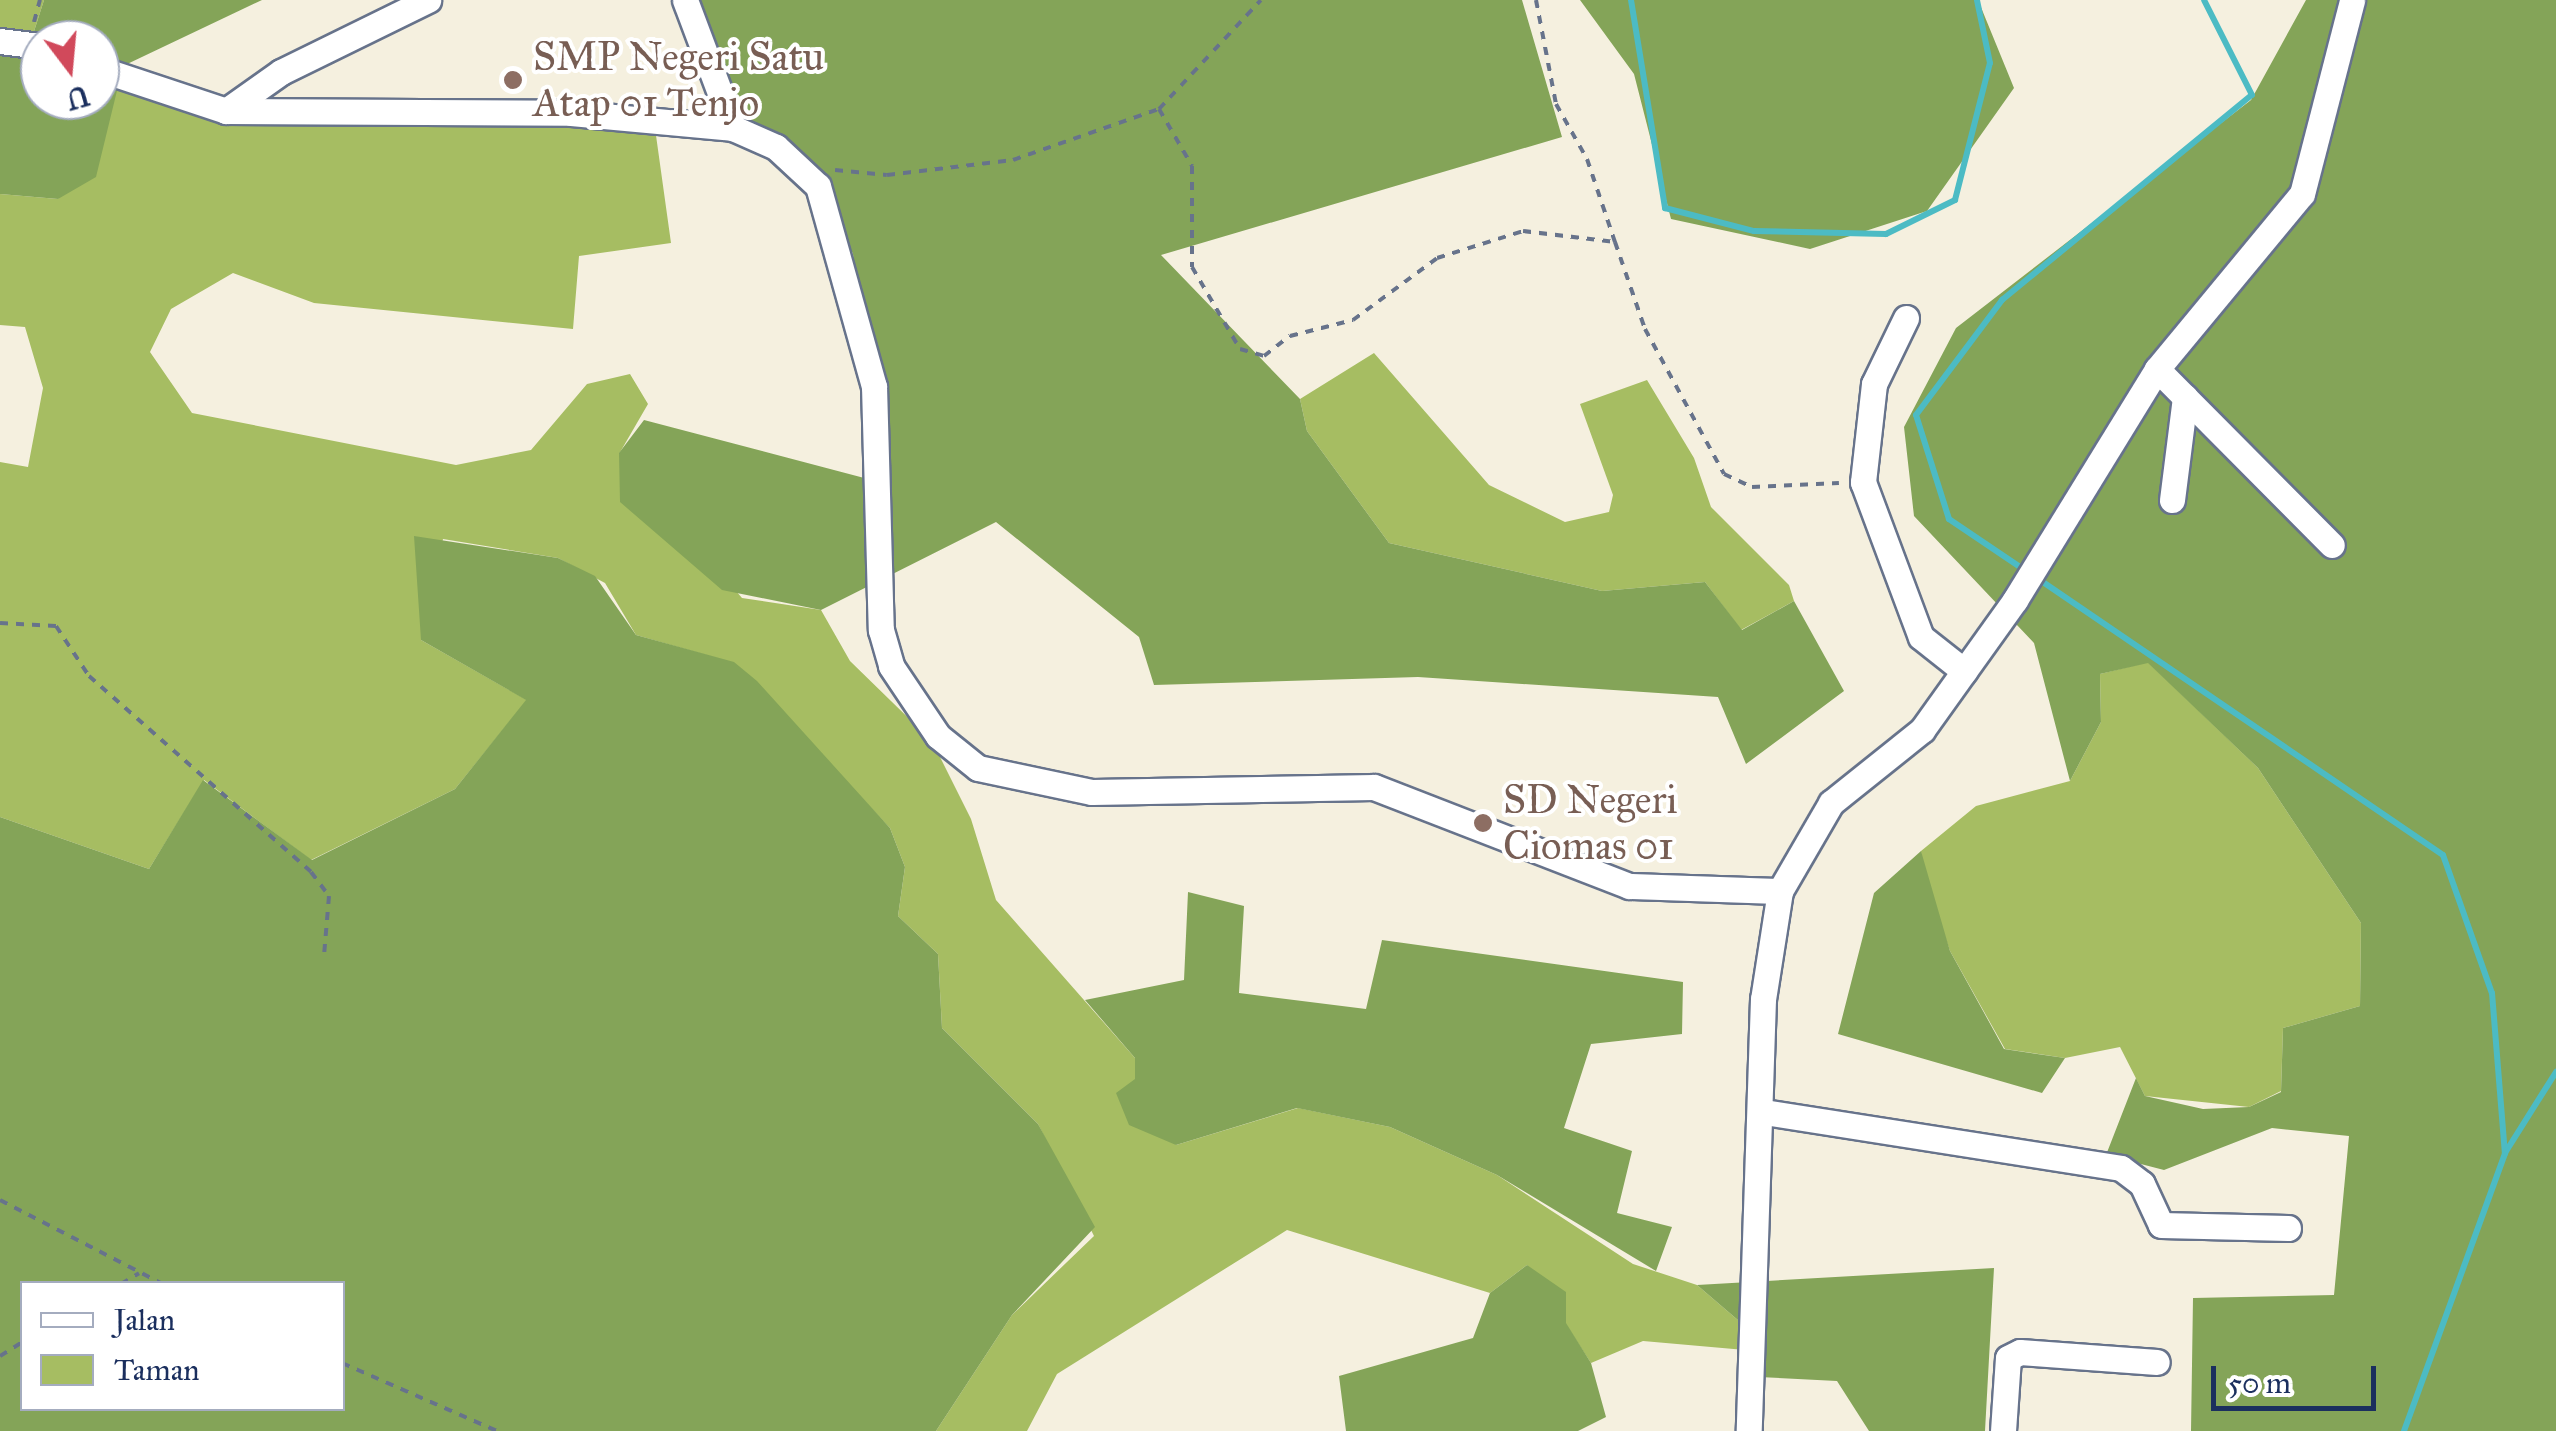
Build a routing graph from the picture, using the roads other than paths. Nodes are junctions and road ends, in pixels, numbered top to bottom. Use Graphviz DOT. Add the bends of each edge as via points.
graph roads {
  1 [pos="428,0"];
  2 [pos="685,0"];
  3 [pos="2352,0"];
  4 [pos="120,76"];
  5 [pos="226,110"];
  6 [pos="733,128"];
  7 [pos="1906,318"];
  8 [pos="2157,369"];
  9 [pos="2185,397"];
  10 [pos="2172,500"];
  11 [pos="2332,546"];
  12 [pos="1964,671"];
  13 [pos="1780,891"];
  14 [pos="1764,1112"];
  15 [pos="2288,1228"];
  16 [pos="2157,1362"];
  17 [pos="1749,1431"];
  18 [pos="2004,1431"];
  1 -- 5 [label="street" via="281,72"];
  2 -- 6 [label="street"];
  3 -- 8 [label="street" via="2302,194"];
  4 -- 5 [label="street"];
  5 -- 6 [label="street" via="570,113"];
  6 -- 13 [label="street" via="796,166 824,204 874,386 881,630 908,694 966,759 1003,776 1092,792 1374,786 1629,886"];
  7 -- 12 [label="street" via="1874,384 1863,482 1921,637"];
  8 -- 9 [label="street"];
  8 -- 12 [label="street"];
  9 -- 10 [label="street"];
  9 -- 11 [label="street"];
  12 -- 13 [label="street" via="1922,730 1832,803"];
  13 -- 14 [label="street" via="1763,998"];
  14 -- 15 [label="street" via="2121,1168 2142,1184 2161,1225"];
  14 -- 17 [label="street"];
  16 -- 18 [label="street" via="2020,1352 2008,1358"];
}
